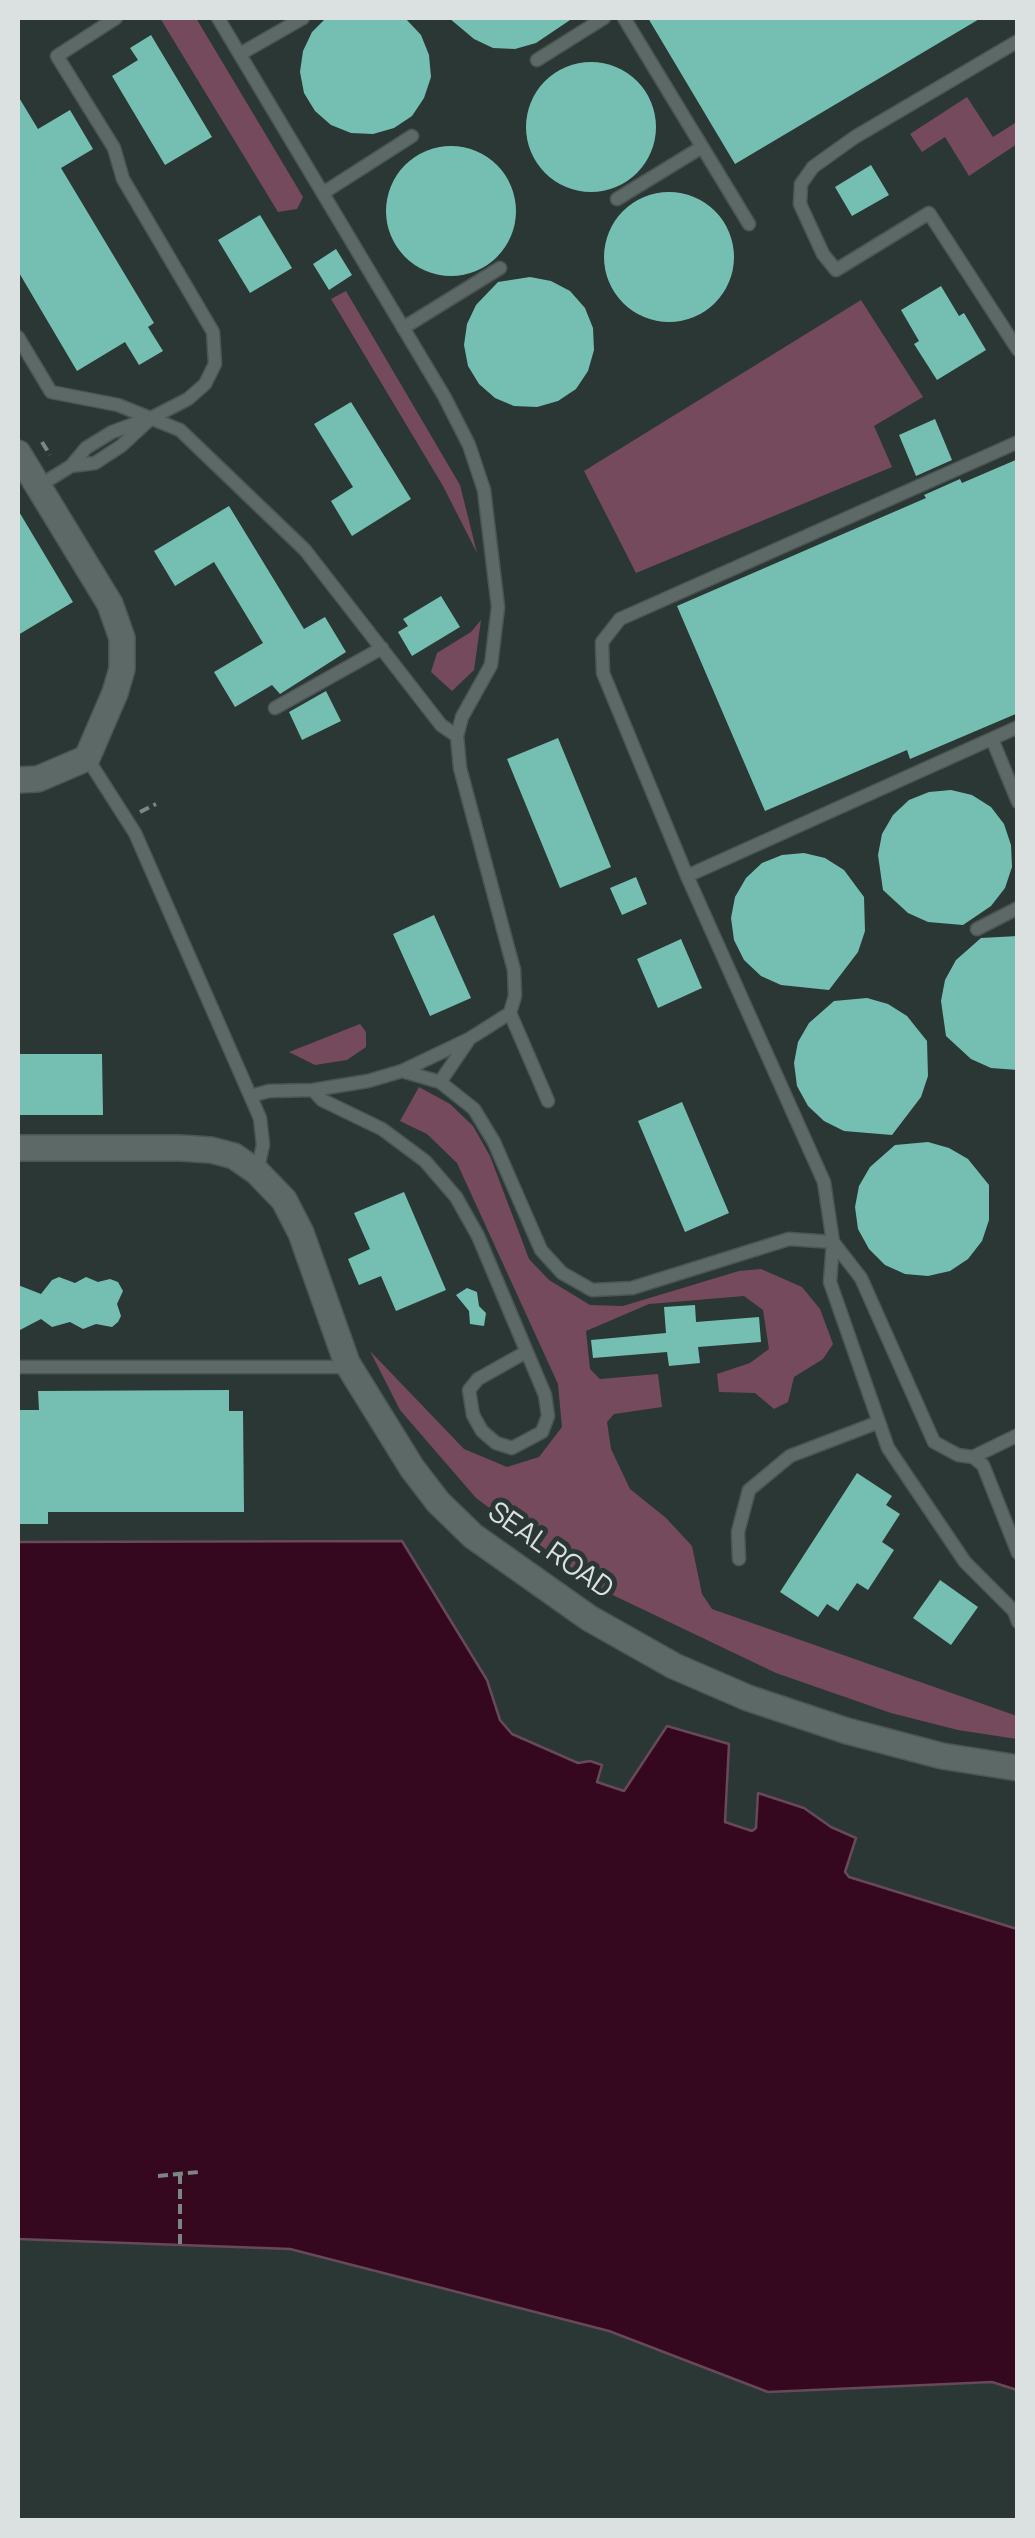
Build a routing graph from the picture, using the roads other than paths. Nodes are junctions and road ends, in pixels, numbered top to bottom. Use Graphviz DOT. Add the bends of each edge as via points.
graph roads {
  1 [pos="116,18"];
  2 [pos="218,18"];
  3 [pos="303,18"];
  4 [pos="604,18"];
  5 [pos="624,18"];
  6 [pos="1018,41"];
  7 [pos="240,54"];
  8 [pos="537,60"];
  9 [pos="412,136"];
  10 [pos="702,147"];
  11 [pos="322,193"];
  12 [pos="617,199"];
  13 [pos="749,224"];
  14 [pos="500,268"];
  15 [pos="403,328"];
  16 [pos="18,336"];
  17 [pos="1018,350"];
  18 [pos="153,417"];
  19 [pos="1018,442"];
  20 [pos="18,453"];
  21 [pos="38,487"];
  22 [pos="382,648"];
  23 [pos="275,708"];
  24 [pos="1018,727"];
  25 [pos="457,736"];
  26 [pos="992,739"];
  27 [pos="87,758"];
  28 [pos="18,780"];
  29 [pos="1018,802"];
  30 [pos="687,876"];
  31 [pos="1018,908"];
  32 [pos="977,928"];
  33 [pos="510,1014"];
  34 [pos="469,1039"];
  35 [pos="402,1071"];
  36 [pos="440,1082"];
  37 [pos="312,1090"];
  38 [pos="251,1096"];
  39 [pos="548,1101"];
  40 [pos="18,1148"];
  41 [pos="257,1172"];
  42 [pos="832,1242"];
  43 [pos="526,1352"];
  44 [pos="18,1366"];
  45 [pos="350,1367"];
  46 [pos="879,1422"];
  47 [pos="1018,1435"];
  48 [pos="974,1457"];
  49 [pos="1018,1553"];
  50 [pos="739,1559"];
  51 [pos="1018,1622"];
  52 [pos="1018,1768"];
  1 -- 18 [label="lane" via="56,56 114,148 123,178 212,332 215,364 188,399"];
  2 -- 7 [label="lane"];
  3 -- 7 [label="lane"];
  4 -- 8 [label="lane"];
  5 -- 10 [label="lane"];
  6 -- 17 [label="lane" via="812,168 801,184 800,204 836,270 928,213"];
  7 -- 11 [label="lane"];
  9 -- 11 [label="lane"];
  10 -- 12 [label="lane"];
  10 -- 13 [label="lane"];
  11 -- 15 [label="lane"];
  14 -- 15 [label="lane"];
  15 -- 25 [label="lane" via="468,445 492,542 498,607 490,665"];
  16 -- 18 [label="lane" via="51,392"];
  18 -- 21 [label="lane" via="112,432"];
  18 -- 22 [label="lane" via="180,430 306,550"];
  19 -- 30 [label="lane" via="620,619 602,642 603,673"];
  20 -- 21 [label="street"];
  21 -- 27 [label="street" via="110,604 122,638 122,669"];
  22 -- 23 [label="lane"];
  22 -- 25 [label="lane" via="441,725"];
  24 -- 26 [label="lane"];
  25 -- 33 [label="lane" via="514,970"];
  26 -- 29 [label="lane"];
  26 -- 30 [label="lane"];
  27 -- 28 [label="street" via="38,780"];
  27 -- 38 [label="lane" via="135,834"];
  30 -- 42 [label="lane" via="824,1182"];
  31 -- 32 [label="lane"];
  33 -- 34 [label="lane"];
  33 -- 39 [label="lane"];
  34 -- 35 [label="lane"];
  34 -- 36 [label="lane"];
  35 -- 36 [label="lane"];
  35 -- 37 [label="lane"];
  36 -- 42 [label="lane" via="484,1125 541,1250 562,1273 592,1290 632,1288 789,1239"];
  37 -- 38 [label="lane"];
  37 -- 43 [label="lane" via="382,1128 456,1197"];
  38 -- 41 [label="lane" via="263,1145"];
  40 -- 41 [label="street, SEAL ROAD" via="211,1150"];
  41 -- 45 [label="street, SEAL ROAD" via="284,1200 301,1234"];
  42 -- 46 [label="lane" via="830,1282"];
  42 -- 48 [label="lane" via="861,1278 934,1442"];
  43 -- 43 [label="lane" via="548,1416 542,1432 512,1448 482,1431 469,1390"];
  44 -- 45 [label="lane"];
  45 -- 52 [label="street, SEAL ROAD" via="438,1502 472,1536 589,1618 748,1698 847,1732"];
  46 -- 50 [label="lane" via="790,1456 750,1490 738,1532"];
  46 -- 51 [label="lane" via="888,1448 943,1531"];
  47 -- 48 [label="lane"];
  48 -- 49 [label="lane"];
}
